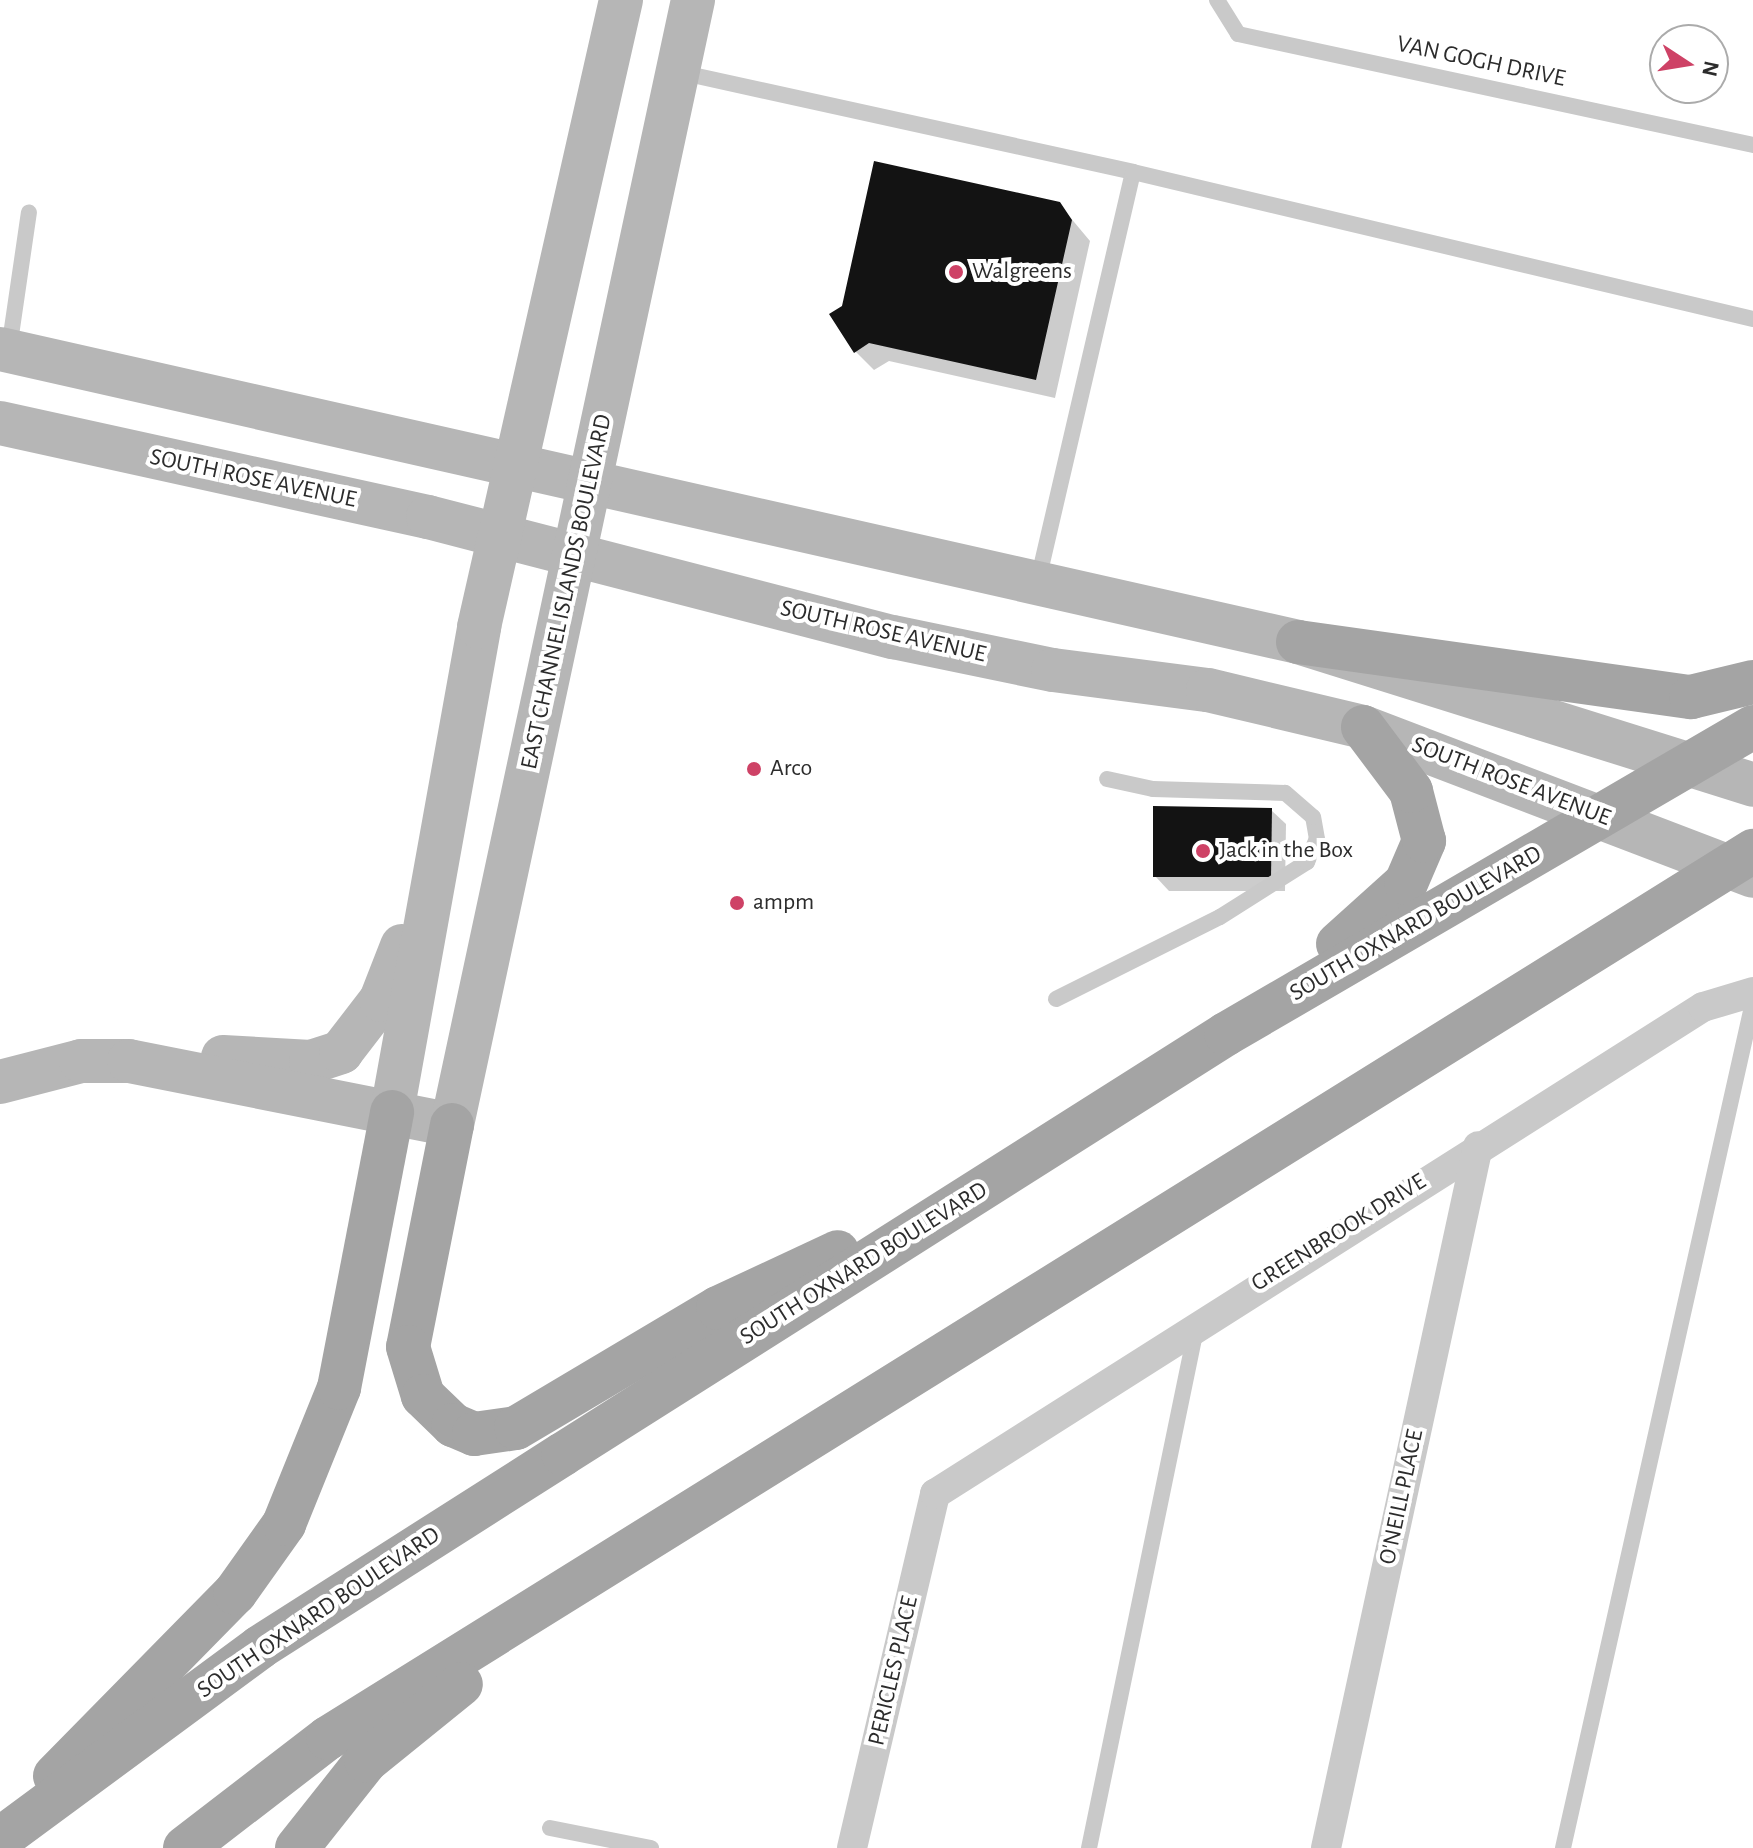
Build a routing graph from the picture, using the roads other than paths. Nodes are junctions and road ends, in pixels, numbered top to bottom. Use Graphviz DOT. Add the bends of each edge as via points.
graph roads {
  1 [pos="621,0"];
  2 [pos="693,0"];
  3 [pos="1217,0"];
  4 [pos="677,71"];
  5 [pos="1753,145"];
  6 [pos="1133,172"];
  7 [pos="29,212"];
  8 [pos="1753,319"];
  9 [pos="4,350"];
  10 [pos="0,423"];
  11 [pos="514,463"];
  12 [pos="592,481"];
  13 [pos="500,536"];
  14 [pos="575,555"];
  15 [pos="1037,582"];
  16 [pos="1298,642"];
  17 [pos="1753,682"];
  18 [pos="1363,727"];
  19 [pos="1753,727"];
  20 [pos="1689,765"];
  21 [pos="1107,779"];
  22 [pos="1753,785"];
  23 [pos="449,795"];
  24 [pos="1602,816"];
  25 [pos="1745,865"];
  26 [pos="1753,992"];
  27 [pos="1056,999"];
  28 [pos="1753,1002"];
  29 [pos="1226,1034"];
  30 [pos="129,1061"];
  31 [pos="0,1082"];
  32 [pos="392,1112"];
  33 [pos="452,1125"];
  34 [pos="1478,1146"];
  35 [pos="1004,1175"];
  36 [pos="1197,1323"];
  37 [pos="935,1494"];
  38 [pos="619,1558"];
  39 [pos="550,1828"];
  40 [pos="0,1838"];
  41 [pos="185,1848"];
  42 [pos="297,1848"];
  43 [pos="651,1848"];
  44 [pos="852,1848"];
  45 [pos="1089,1848"];
  46 [pos="1326,1848"];
  47 [pos="1563,1848"];
  1 -- 11 [label="main road"];
  2 -- 4 [label="main road, EAST CHANNEL ISLANDS BOULEVARD"];
  3 -- 5 [label="lane, VAN GOGH DRIVE" via="1238,34"];
  4 -- 6 [label="lane"];
  4 -- 12 [label="main road, EAST CHANNEL ISLANDS BOULEVARD"];
  6 -- 8 [label="lane"];
  6 -- 15 [label="lane"];
  7 -- 9 [label="lane"];
  9 -- 11 [label="main road"];
  10 -- 13 [label="main road, SOUTH ROSE AVENUE"];
  11 -- 12 [label="main road"];
  11 -- 13 [label="main road"];
  12 -- 14 [label="main road, EAST CHANNEL ISLANDS BOULEVARD"];
  12 -- 15 [label="main road"];
  13 -- 14 [label="main road, SOUTH ROSE AVENUE"];
  13 -- 23 [label="main road"];
  14 -- 18 [label="main road, SOUTH ROSE AVENUE" via="893,637 1053,670 1208,690"];
  14 -- 33 [label="main road, EAST CHANNEL ISLANDS BOULEVARD"];
  15 -- 16 [label="main road"];
  16 -- 17 [label="main road" via="1691,697"];
  16 -- 20 [label="main road"];
  18 -- 24 [label="main road, SOUTH ROSE AVENUE"];
  18 -- 29 [label="main road" via="1411,791 1422,816 1419,860 1383,908"];
  19 -- 20 [label="main road, SOUTH OXNARD BOULEVARD"];
  20 -- 22 [label="main road"];
  20 -- 24 [label="main road, SOUTH OXNARD BOULEVARD"];
  21 -- 27 [label="lane" via="1153,789 1285,793 1313,817 1317,839 1307,862 1220,917"];
  23 -- 30 [label="main road" via="381,1000 341,1052 311,1062"];
  23 -- 32 [label="main road"];
  24 -- 25 [label="main road, SOUTH ROSE AVENUE"];
  24 -- 29 [label="main road, SOUTH OXNARD BOULEVARD"];
  25 -- 38 [label="main road"];
  26 -- 34 [label="street, GREENBROOK DRIVE" via="1703,1007"];
  28 -- 47 [label="lane"];
  29 -- 35 [label="main road, SOUTH OXNARD BOULEVARD"];
  30 -- 31 [label="main road" via="81,1061"];
  30 -- 32 [label="main road"];
  32 -- 33 [label="main road"];
  32 -- 40 [label="main road" via="339,1388 284,1524 235,1593 128,1694"];
  33 -- 35 [label="main road" via="408,1347 423,1396 453,1425 474,1434 516,1428 718,1308"];
  34 -- 36 [label="street, GREENBROOK DRIVE"];
  34 -- 46 [label="street, O'NEILL PLACE"];
  35 -- 40 [label="main road, SOUTH OXNARD BOULEVARD" via="260,1647"];
  36 -- 37 [label="street, GREENBROOK DRIVE"];
  36 -- 45 [label="lane"];
  37 -- 44 [label="street, PERICLES PLACE"];
  38 -- 41 [label="main road" via="328,1738"];
  38 -- 42 [label="main road" via="366,1761"];
  39 -- 43 [label="lane"];
}
